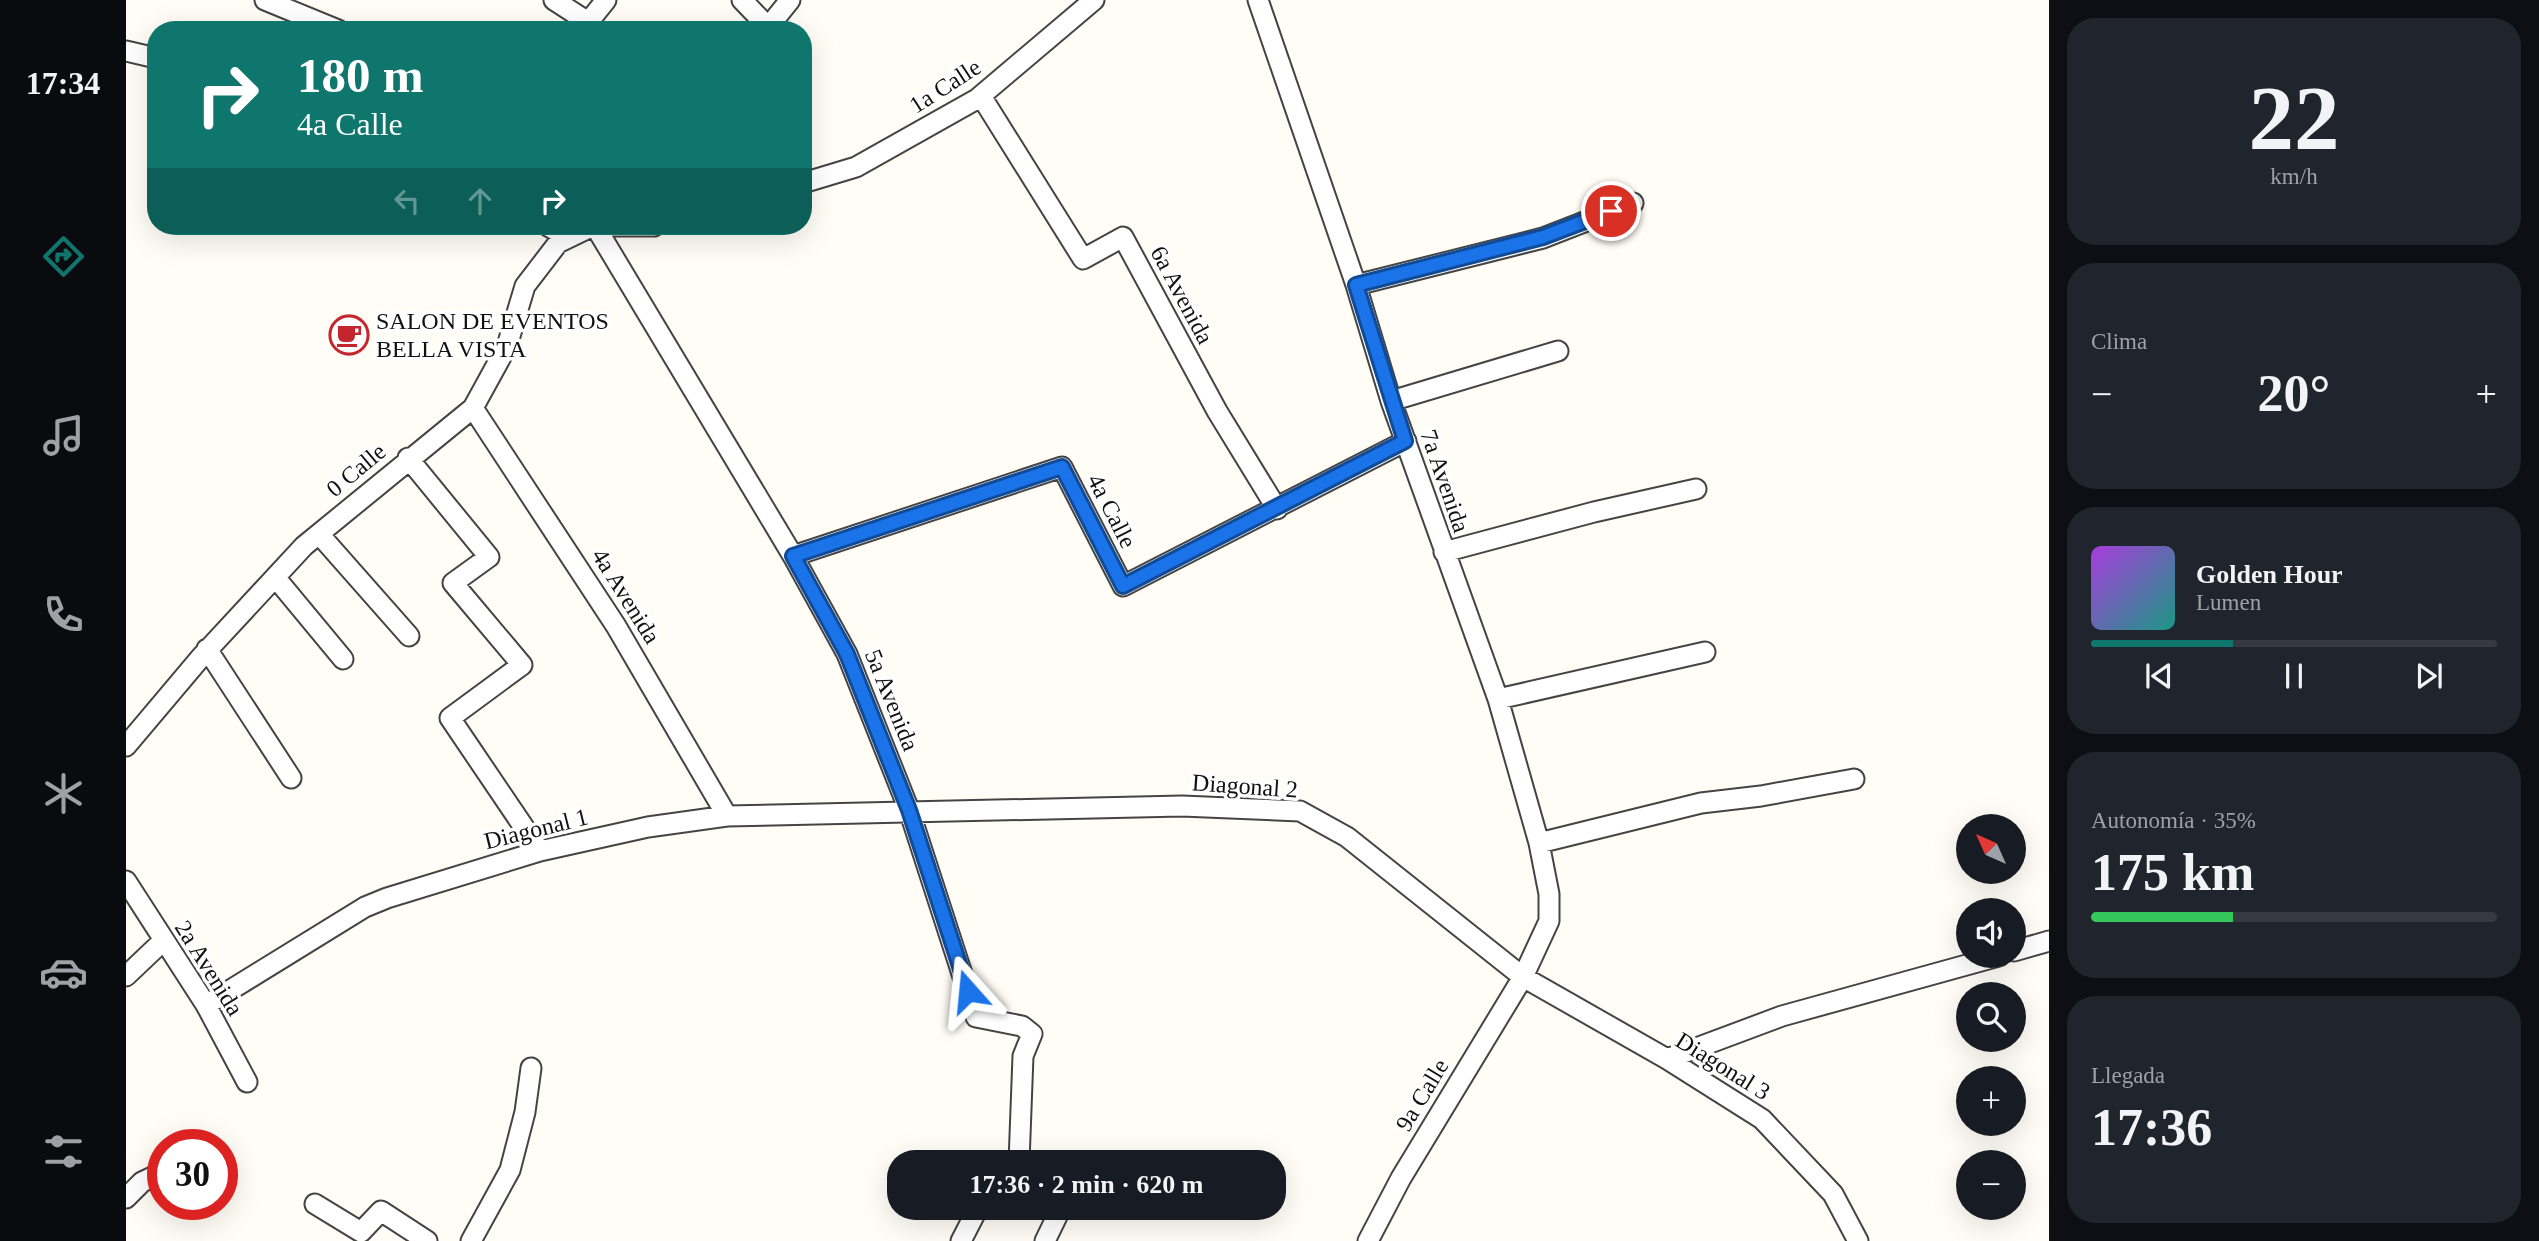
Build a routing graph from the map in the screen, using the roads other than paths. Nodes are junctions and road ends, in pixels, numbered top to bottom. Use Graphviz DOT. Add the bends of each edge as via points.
graph roads {
  1 [pos="265,0"];
  2 [pos="554,0"];
  3 [pos="606,0"];
  4 [pos="742,0"];
  5 [pos="790,0"];
  6 [pos="1094,0"];
  7 [pos="1258,0"];
  8 [pos="316,21"];
  9 [pos="579,21"];
  10 [pos="589,21"];
  11 [pos="761,21"];
  12 [pos="773,21"];
  13 [pos="126,51"];
  14 [pos="147,56"];
  15 [pos="981,96"];
  16 [pos="812,180"];
  17 [pos="1633,203"];
  18 [pos="564,235"];
  19 [pos="572,235"];
  20 [pos="599,235"];
  21 [pos="567,237"];
  22 [pos="1356,285"];
  23 [pos="1558,351"];
  24 [pos="1391,401"];
  25 [pos="473,408"];
  26 [pos="1405,441"];
  27 [pos="408,458"];
  28 [pos="1696,489"];
  29 [pos="1277,509"];
  30 [pos="319,534"];
  31 [pos="1444,552"];
  32 [pos="793,556"];
  33 [pos="275,577"];
  34 [pos="409,636"];
  35 [pos="207,649"];
  36 [pos="1705,652"];
  37 [pos="343,659"];
  38 [pos="1498,699"];
  39 [pos="126,746"];
  40 [pos="291,778"];
  41 [pos="1854,779"];
  42 [pos="909,810"];
  43 [pos="727,816"];
  44 [pos="1539,843"];
  45 [pos="540,851"];
  46 [pos="126,881"];
  47 [pos="164,940"];
  48 [pos="2049,942"];
  49 [pos="2026,948"];
  50 [pos="1956,968"];
  51 [pos="126,976"];
  52 [pos="1522,978"];
  53 [pos="206,1005"];
  54 [pos="1667,1059"];
  55 [pos="531,1068"];
  56 [pos="247,1082"];
  57 [pos="1019,1150"];
  58 [pos="147,1180"];
  59 [pos="126,1198"];
  60 [pos="316,1203"];
  61 [pos="972,1220"];
  62 [pos="1055,1220"];
  63 [pos="427,1241"];
  64 [pos="471,1241"];
  65 [pos="961,1241"];
  66 [pos="1045,1241"];
  67 [pos="1368,1241"];
  68 [pos="1858,1241"];
  1 -- 8 [label="street"];
  2 -- 9 [label="street"];
  3 -- 10 [label="street"];
  4 -- 11 [label="street"];
  5 -- 12 [label="street"];
  6 -- 15 [label="street, 1a Calle"];
  7 -- 22 [label="street, 7a Avenida"];
  13 -- 14 [label="street"];
  15 -- 16 [label="street, 1a Calle" via="856,167"];
  15 -- 29 [label="street, 6a Avenida" via="1083,259 1123,237 1217,411"];
  17 -- 22 [label="street" via="1543,237"];
  18 -- 21 [label="street"];
  19 -- 21 [label="street, 0 Calle"];
  20 -- 32 [label="street, 5a Avenida"];
  21 -- 25 [label="street, 0 Calle" via="542,260 525,286 507,346"];
  22 -- 24 [label="street, 7a Avenida"];
  23 -- 24 [label="street"];
  24 -- 26 [label="street, 7a Avenida"];
  25 -- 27 [label="street, 0 Calle"];
  25 -- 43 [label="street, 4a Avenida" via="616,625"];
  26 -- 29 [label="street, 4a Calle"];
  26 -- 31 [label="street, 7a Avenida"];
  27 -- 30 [label="street, 0 Calle"];
  27 -- 45 [label="street" via="489,556 453,583 522,665 450,718"];
  28 -- 31 [label="street"];
  29 -- 32 [label="street, 4a Calle" via="1123,586 1062,467"];
  30 -- 33 [label="street, 0 Calle"];
  30 -- 34 [label="street"];
  31 -- 38 [label="street, 7a Avenida"];
  32 -- 42 [label="street, 5a Avenida" via="847,654"];
  33 -- 35 [label="street, 0 Calle"];
  33 -- 37 [label="street"];
  35 -- 39 [label="street, 0 Calle"];
  35 -- 40 [label="street"];
  36 -- 38 [label="street"];
  38 -- 44 [label="street, 7a Avenida"];
  41 -- 44 [label="street" via="1701,803"];
  42 -- 43 [label="street, Diagonal 1"];
  42 -- 52 [label="street, Diagonal 2" via="1182,806 1300,811 1347,837"];
  42 -- 57 [label="street, 5a Avenida" via="976,1017 1022,1026 1032,1034 1023,1056"];
  43 -- 45 [label="street, Diagonal 1" via="648,827"];
  44 -- 52 [label="street, 7a Avenida" via="1549,921"];
  45 -- 53 [label="street, Diagonal 1" via="365,907"];
  46 -- 47 [label="street, 2a Avenida"];
  47 -- 51 [label="street"];
  47 -- 53 [label="street, 2a Avenida"];
  48 -- 49 [label="street"];
  50 -- 54 [label="street" via="1782,1016"];
  52 -- 54 [label="street, Diagonal 3"];
  52 -- 67 [label="street, 9a Calle"];
  53 -- 56 [label="street, 2a Avenida"];
  54 -- 68 [label="street, Diagonal 3" via="1762,1119 1833,1194"];
  55 -- 64 [label="street" via="510,1170"];
  58 -- 59 [label="street"];
  60 -- 63 [label="street" via="361,1231 381,1211"];
  61 -- 65 [label="street"];
  62 -- 66 [label="street"];
}
